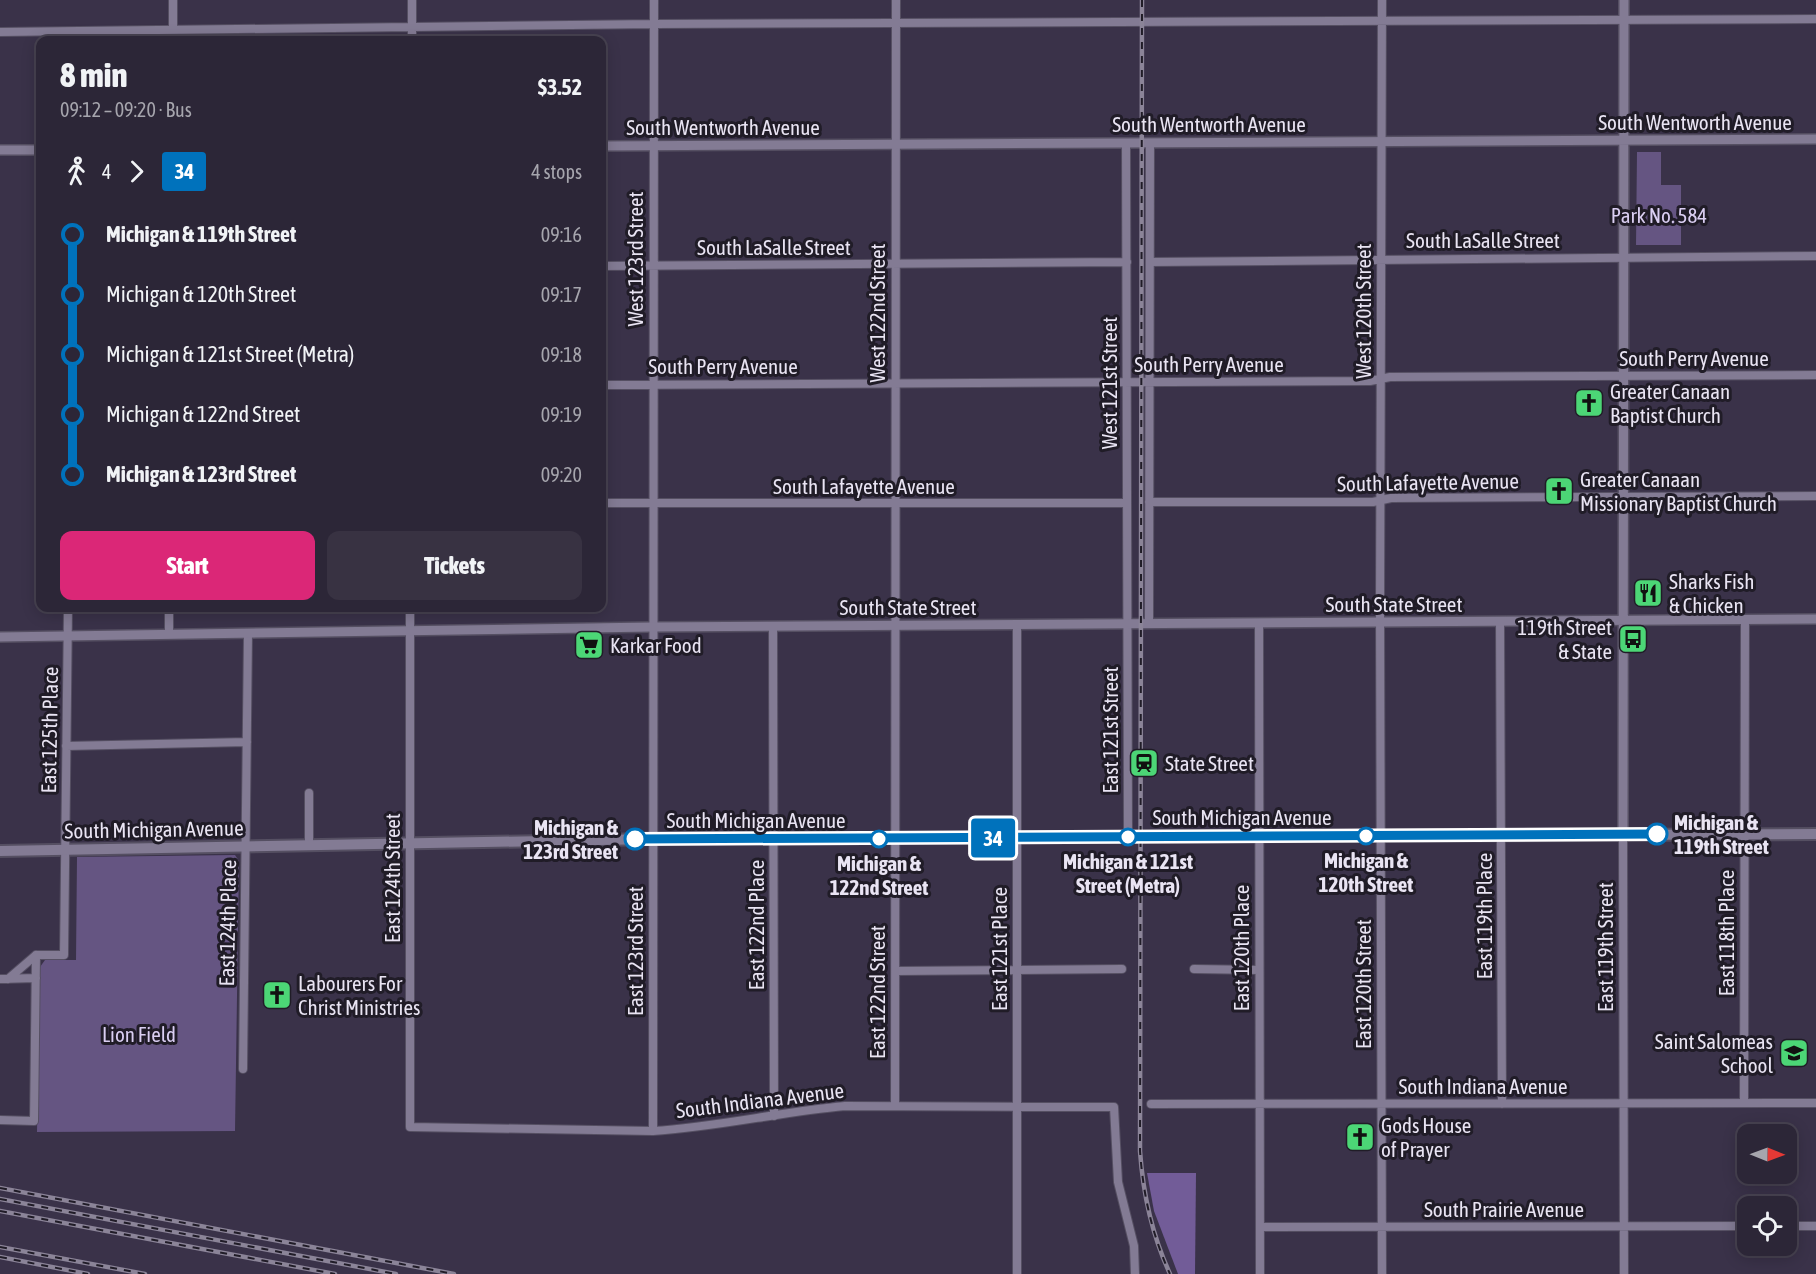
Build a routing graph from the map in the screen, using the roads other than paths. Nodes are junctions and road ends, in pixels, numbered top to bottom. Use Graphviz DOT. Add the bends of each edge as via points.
graph roads {
  1 [pos="173,0"];
  2 [pos="412,0"];
  3 [pos="654,0"];
  4 [pos="896,0"];
  5 [pos="1382,0"];
  6 [pos="1624,0"];
  7 [pos="1816,19"];
  8 [pos="1624,21"];
  9 [pos="1382,22"];
  10 [pos="896,23"];
  11 [pos="654,24"];
  12 [pos="412,27"];
  13 [pos="173,31"];
  14 [pos="0,32"];
  15 [pos="173,36"];
  16 [pos="412,36"];
  17 [pos="1816,139"];
  18 [pos="1623,140"];
  19 [pos="1381,141"];
  20 [pos="1126,143"];
  21 [pos="1150,143"];
  22 [pos="896,144"];
  23 [pos="654,145"];
  24 [pos="606,146"];
  25 [pos="0,150"];
  26 [pos="36,150"];
  27 [pos="1816,256"];
  28 [pos="1623,258"];
  29 [pos="1381,260"];
  30 [pos="1127,262"];
  31 [pos="1150,262"];
  32 [pos="896,264"];
  33 [pos="606,266"];
  34 [pos="653,266"];
  35 [pos="1816,375"];
  36 [pos="1623,376"];
  37 [pos="1381,379"];
  38 [pos="1149,382"];
  39 [pos="1127,383"];
  40 [pos="653,384"];
  41 [pos="895,384"];
  42 [pos="606,385"];
  43 [pos="1816,496"];
  44 [pos="1623,497"];
  45 [pos="1380,500"];
  46 [pos="1149,502"];
  47 [pos="606,503"];
  48 [pos="1127,503"];
  49 [pos="652,504"];
  50 [pos="895,504"];
  51 [pos="68,612"];
  52 [pos="170,612"];
  53 [pos="410,612"];
  54 [pos="1816,619"];
  55 [pos="1745,620"];
  56 [pos="1500,621"];
  57 [pos="1623,621"];
  58 [pos="1380,622"];
  59 [pos="1259,623"];
  60 [pos="1017,624"];
  61 [pos="1127,624"];
  62 [pos="1149,624"];
  63 [pos="894,625"];
  64 [pos="773,626"];
  65 [pos="652,627"];
  66 [pos="410,630"];
  67 [pos="248,633"];
  68 [pos="170,634"];
  69 [pos="68,636"];
  70 [pos="0,637"];
  71 [pos="247,742"];
  72 [pos="66,746"];
  73 [pos="309,793"];
  74 [pos="1623,834"];
  75 [pos="1744,834"];
  76 [pos="1816,834"];
  77 [pos="1502,835"];
  78 [pos="1259,836"];
  79 [pos="1381,836"];
  80 [pos="1128,837"];
  81 [pos="1017,838"];
  82 [pos="652,839"];
  83 [pos="774,839"];
  84 [pos="895,839"];
  85 [pos="410,843"];
  86 [pos="309,846"];
  87 [pos="246,847"];
  88 [pos="66,850"];
  89 [pos="0,851"];
  90 [pos="36,955"];
  91 [pos="1122,969"];
  92 [pos="1194,969"];
  93 [pos="1017,970"];
  94 [pos="1259,970"];
  95 [pos="896,971"];
  96 [pos="36,978"];
  97 [pos="4,979"];
  98 [pos="243,1069"];
  99 [pos="1816,1102"];
  100 [pos="1624,1103"];
  101 [pos="1744,1103"];
  102 [pos="1151,1104"];
  103 [pos="1260,1104"];
  104 [pos="1502,1104"];
  105 [pos="1382,1105"];
  106 [pos="895,1106"];
  107 [pos="1017,1107"];
  108 [pos="774,1116"];
  109 [pos="0,1120"];
  110 [pos="410,1127"];
  111 [pos="653,1131"];
  112 [pos="1624,1226"];
  113 [pos="1737,1226"];
  114 [pos="1797,1226"];
  115 [pos="1816,1226"];
  116 [pos="1261,1227"];
  117 [pos="1382,1227"];
  118 [pos="1017,1274"];
  119 [pos="1135,1274"];
  120 [pos="1260,1274"];
  121 [pos="1383,1274"];
  122 [pos="1624,1274"];
  1 -- 13 [label="street"];
  2 -- 12 [label="street"];
  3 -- 11 [label="street, West 123rd Street"];
  4 -- 10 [label="street, West 122nd Street"];
  5 -- 9 [label="street, West 120th Street"];
  6 -- 8 [label="street, East 119th Street"];
  7 -- 8 [label="street"];
  8 -- 9 [label="street"];
  8 -- 18 [label="street, East 119th Street"];
  9 -- 10 [label="street"];
  9 -- 19 [label="street, West 120th Street"];
  10 -- 11 [label="street"];
  10 -- 22 [label="street, West 122nd Street"];
  11 -- 12 [label="street"];
  11 -- 23 [label="street, West 123rd Street"];
  12 -- 13 [label="street"];
  12 -- 16 [label="street"];
  13 -- 14 [label="street"];
  13 -- 15 [label="street"];
  17 -- 18 [label="street, South Wentworth Avenue"];
  18 -- 19 [label="street, South Wentworth Avenue"];
  18 -- 28 [label="street, East 119th Street"];
  19 -- 21 [label="street, South Wentworth Avenue"];
  19 -- 29 [label="street, West 120th Street"];
  20 -- 21 [label="street, South Wentworth Avenue"];
  20 -- 22 [label="street, South Wentworth Avenue"];
  20 -- 30 [label="street, West 121st Street"];
  21 -- 31 [label="street, West 121st Street"];
  22 -- 23 [label="street, South Wentworth Avenue"];
  22 -- 32 [label="street, West 122nd Street"];
  23 -- 24 [label="street, South Wentworth Avenue"];
  23 -- 34 [label="street, West 123rd Street"];
  25 -- 26 [label="street"];
  27 -- 28 [label="street, South LaSalle Street"];
  28 -- 29 [label="street, South LaSalle Street"];
  28 -- 36 [label="street, East 119th Street"];
  29 -- 31 [label="street, South LaSalle Street"];
  29 -- 37 [label="street, West 120th Street"];
  30 -- 32 [label="street, South LaSalle Street"];
  30 -- 39 [label="street, West 121st Street"];
  31 -- 38 [label="street, West 121st Street"];
  32 -- 34 [label="street, South LaSalle Street"];
  32 -- 41 [label="street, West 122nd Street"];
  33 -- 34 [label="street, South LaSalle Street"];
  34 -- 40 [label="street, West 123rd Street"];
  35 -- 36 [label="street, South Perry Avenue"];
  36 -- 37 [label="street, South Perry Avenue"];
  36 -- 44 [label="street, East 119th Street"];
  37 -- 38 [label="street, South Perry Avenue"];
  37 -- 45 [label="street, West 120th Street"];
  38 -- 39 [label="street, South Perry Avenue"];
  38 -- 46 [label="street, West 121st Street"];
  39 -- 41 [label="street, South Perry Avenue"];
  39 -- 48 [label="street, West 121st Street"];
  40 -- 41 [label="street, South Perry Avenue"];
  40 -- 42 [label="street, South Perry Avenue"];
  40 -- 49 [label="street, West 123rd Street"];
  41 -- 50 [label="street, West 122nd Street"];
  43 -- 44 [label="street, South Lafayette Avenue"];
  44 -- 45 [label="street, South Lafayette Avenue"];
  44 -- 57 [label="street, East 119th Street"];
  45 -- 46 [label="street, South Lafayette Avenue"];
  45 -- 58 [label="street, West 120th Street"];
  46 -- 62 [label="street, West 121st Street"];
  47 -- 49 [label="street, South Lafayette Avenue"];
  48 -- 50 [label="street, South Lafayette Avenue"];
  48 -- 61 [label="street, West 121st Street"];
  49 -- 50 [label="street, South Lafayette Avenue"];
  49 -- 65 [label="street, West 123rd Street"];
  50 -- 63 [label="street, West 122nd Street"];
  51 -- 69 [label="street, East 125th Place"];
  52 -- 68 [label="street"];
  53 -- 66 [label="street, East 124th Street"];
  54 -- 55 [label="street, South State Street"];
  55 -- 57 [label="street, South State Street"];
  55 -- 75 [label="street, East 118th Place"];
  56 -- 57 [label="street, South State Street"];
  56 -- 58 [label="street, South State Street"];
  56 -- 77 [label="street, East 119th Place"];
  57 -- 74 [label="street, East 119th Street"];
  58 -- 59 [label="street, South State Street"];
  58 -- 79 [label="street, East 120th Street"];
  59 -- 62 [label="street, South State Street"];
  59 -- 78 [label="street, East 120th Place"];
  60 -- 61 [label="street, South State Street"];
  60 -- 63 [label="street, South State Street"];
  60 -- 81 [label="street, East 121st Place"];
  61 -- 62 [label="street, South State Street"];
  61 -- 80 [label="street, East 121st Street"];
  63 -- 64 [label="street, South State Street"];
  63 -- 84 [label="street, East 122nd Street"];
  64 -- 65 [label="street, South State Street"];
  64 -- 83 [label="street, East 122nd Place"];
  65 -- 66 [label="street, South State Street"];
  65 -- 82 [label="street, East 123rd Street"];
  66 -- 67 [label="street, South State Street"];
  66 -- 85 [label="street, East 124th Street"];
  67 -- 68 [label="street, South State Street"];
  67 -- 71 [label="street, East 124th Place"];
  68 -- 69 [label="street, South State Street"];
  69 -- 70 [label="street, South State Street"];
  69 -- 72 [label="street, East 125th Place"];
  71 -- 72 [label="street"];
  71 -- 87 [label="street, East 124th Place"];
  72 -- 88 [label="street, East 125th Place"];
  73 -- 86 [label="street"];
  74 -- 75 [label="main road, South Michigan Avenue"];
  74 -- 77 [label="main road, South Michigan Avenue"];
  74 -- 100 [label="street, East 119th Street"];
  75 -- 76 [label="main road, South Michigan Avenue"];
  75 -- 101 [label="street, East 118th Place"];
  77 -- 79 [label="main road, South Michigan Avenue"];
  77 -- 104 [label="street, East 119th Place"];
  78 -- 79 [label="main road, South Michigan Avenue"];
  78 -- 80 [label="main road, South Michigan Avenue"];
  78 -- 94 [label="street, East 120th Place"];
  79 -- 105 [label="street, East 120th Street"];
  80 -- 81 [label="main road, South Michigan Avenue"];
  81 -- 84 [label="main road, South Michigan Avenue"];
  81 -- 93 [label="street, East 121st Place"];
  82 -- 83 [label="main road, South Michigan Avenue"];
  82 -- 85 [label="main road, South Michigan Avenue"];
  82 -- 111 [label="street, East 123rd Street"];
  83 -- 84 [label="main road, South Michigan Avenue"];
  83 -- 108 [label="street, East 122nd Place"];
  84 -- 95 [label="street, East 122nd Street"];
  85 -- 86 [label="main road, South Michigan Avenue"];
  85 -- 110 [label="street, East 124th Street"];
  86 -- 87 [label="main road, South Michigan Avenue"];
  87 -- 88 [label="main road, South Michigan Avenue"];
  87 -- 98 [label="street, East 124th Place"];
  88 -- 89 [label="main road, South Michigan Avenue"];
  88 -- 90 [label="street, East 125th Place" via="64,954"];
  90 -- 96 [label="street"];
  90 -- 97 [label="street"];
  91 -- 93 [label="street"];
  92 -- 94 [label="street"];
  93 -- 95 [label="street"];
  93 -- 107 [label="street, East 121st Place"];
  94 -- 103 [label="street, East 120th Place"];
  95 -- 106 [label="street, East 122nd Street"];
  96 -- 97 [label="street"];
  96 -- 109 [label="street" via="34,1121"];
  99 -- 101 [label="street, South Indiana Avenue"];
  100 -- 101 [label="street, South Indiana Avenue"];
  100 -- 104 [label="street, South Indiana Avenue"];
  100 -- 112 [label="street, East 119th Street"];
  102 -- 103 [label="street, South Indiana Avenue"];
  103 -- 105 [label="street, South Indiana Avenue"];
  103 -- 116 [label="street, East 120th Place"];
  104 -- 105 [label="street, South Indiana Avenue"];
  105 -- 117 [label="street, East 120th Street"];
  106 -- 107 [label="street, South Indiana Avenue"];
  106 -- 108 [label="street, South Indiana Avenue" via="802,1109"];
  107 -- 118 [label="street, East 121st Place"];
  107 -- 119 [label="street, South Indiana Avenue" via="1114,1107 1118,1182 1134,1246"];
  108 -- 111 [label="street, South Indiana Avenue"];
  110 -- 111 [label="street, South Indiana Avenue"];
  112 -- 113 [label="street, South Prairie Avenue"];
  112 -- 117 [label="street, South Prairie Avenue"];
  112 -- 122 [label="street, East 119th Street"];
  114 -- 115 [label="street"];
  116 -- 117 [label="street, South Prairie Avenue"];
  116 -- 120 [label="street, East 120th Place"];
  117 -- 121 [label="street, East 120th Street"];
}
